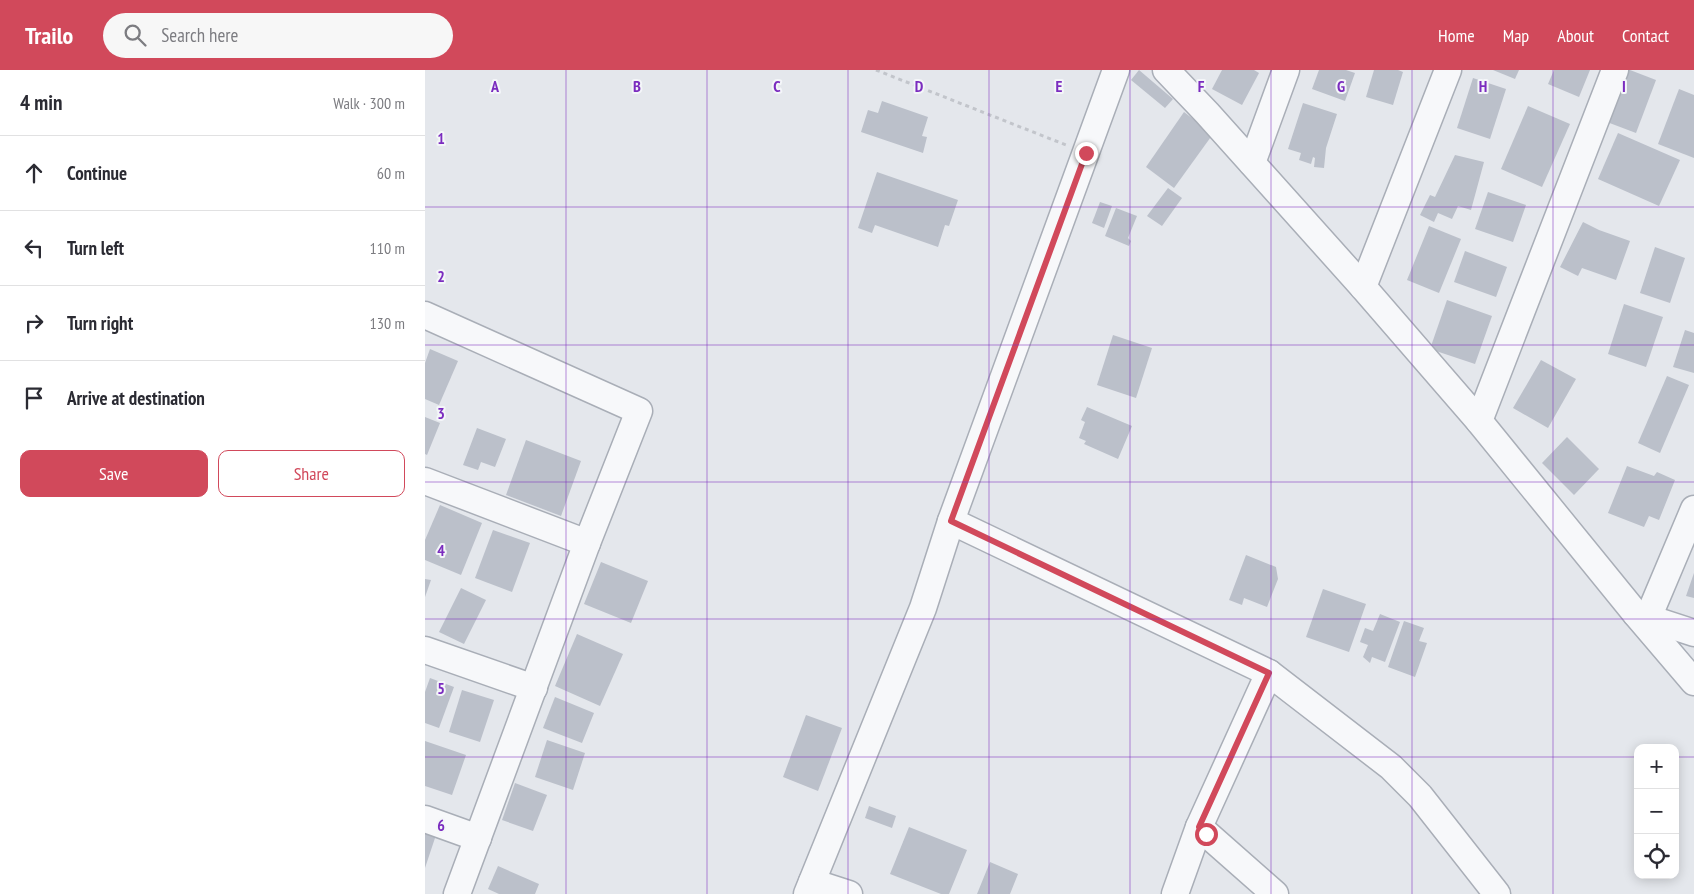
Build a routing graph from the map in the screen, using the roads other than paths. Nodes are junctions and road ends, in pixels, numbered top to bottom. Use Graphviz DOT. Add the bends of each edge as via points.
graph roads {
  1 [pos="1116,70"];
  2 [pos="1166,70"];
  3 [pos="1285,70"];
  4 [pos="1448,70"];
  5 [pos="1615,70"];
  6 [pos="1252,163"];
  7 [pos="1363,286"];
  8 [pos="425,315"];
  9 [pos="1479,421"];
  10 [pos="425,481"];
  11 [pos="1694,509"];
  12 [pos="951,521"];
  13 [pos="587,543"];
  14 [pos="1642,616"];
  15 [pos="1694,633"];
  16 [pos="425,650"];
  17 [pos="1269,673"];
  18 [pos="1694,682"];
  19 [pos="534,688"];
  20 [pos="425,819"];
  21 [pos="1199,827"];
  22 [pos="478,838"];
  23 [pos="810,888"];
  24 [pos="457,894"];
  25 [pos="849,894"];
  26 [pos="1175,894"];
  27 [pos="1275,894"];
  28 [pos="1497,894"];
  1 -- 12 [label="street"];
  2 -- 6 [label="street"];
  3 -- 6 [label="street"];
  4 -- 7 [label="street"];
  5 -- 9 [label="street"];
  6 -- 7 [label="street"];
  7 -- 9 [label="street"];
  8 -- 13 [label="street" via="639,411"];
  9 -- 14 [label="street"];
  10 -- 13 [label="street"];
  11 -- 14 [label="street"];
  12 -- 17 [label="street"];
  12 -- 23 [label="street" via="923,608"];
  13 -- 19 [label="street"];
  14 -- 15 [label="street"];
  14 -- 18 [label="street"];
  16 -- 19 [label="street"];
  17 -- 21 [label="street"];
  17 -- 28 [label="street" via="1391,767 1420,796"];
  19 -- 22 [label="street"];
  20 -- 22 [label="street"];
  21 -- 26 [label="street"];
  21 -- 27 [label="street"];
  22 -- 24 [label="street"];
  23 -- 25 [label="street"];
}
